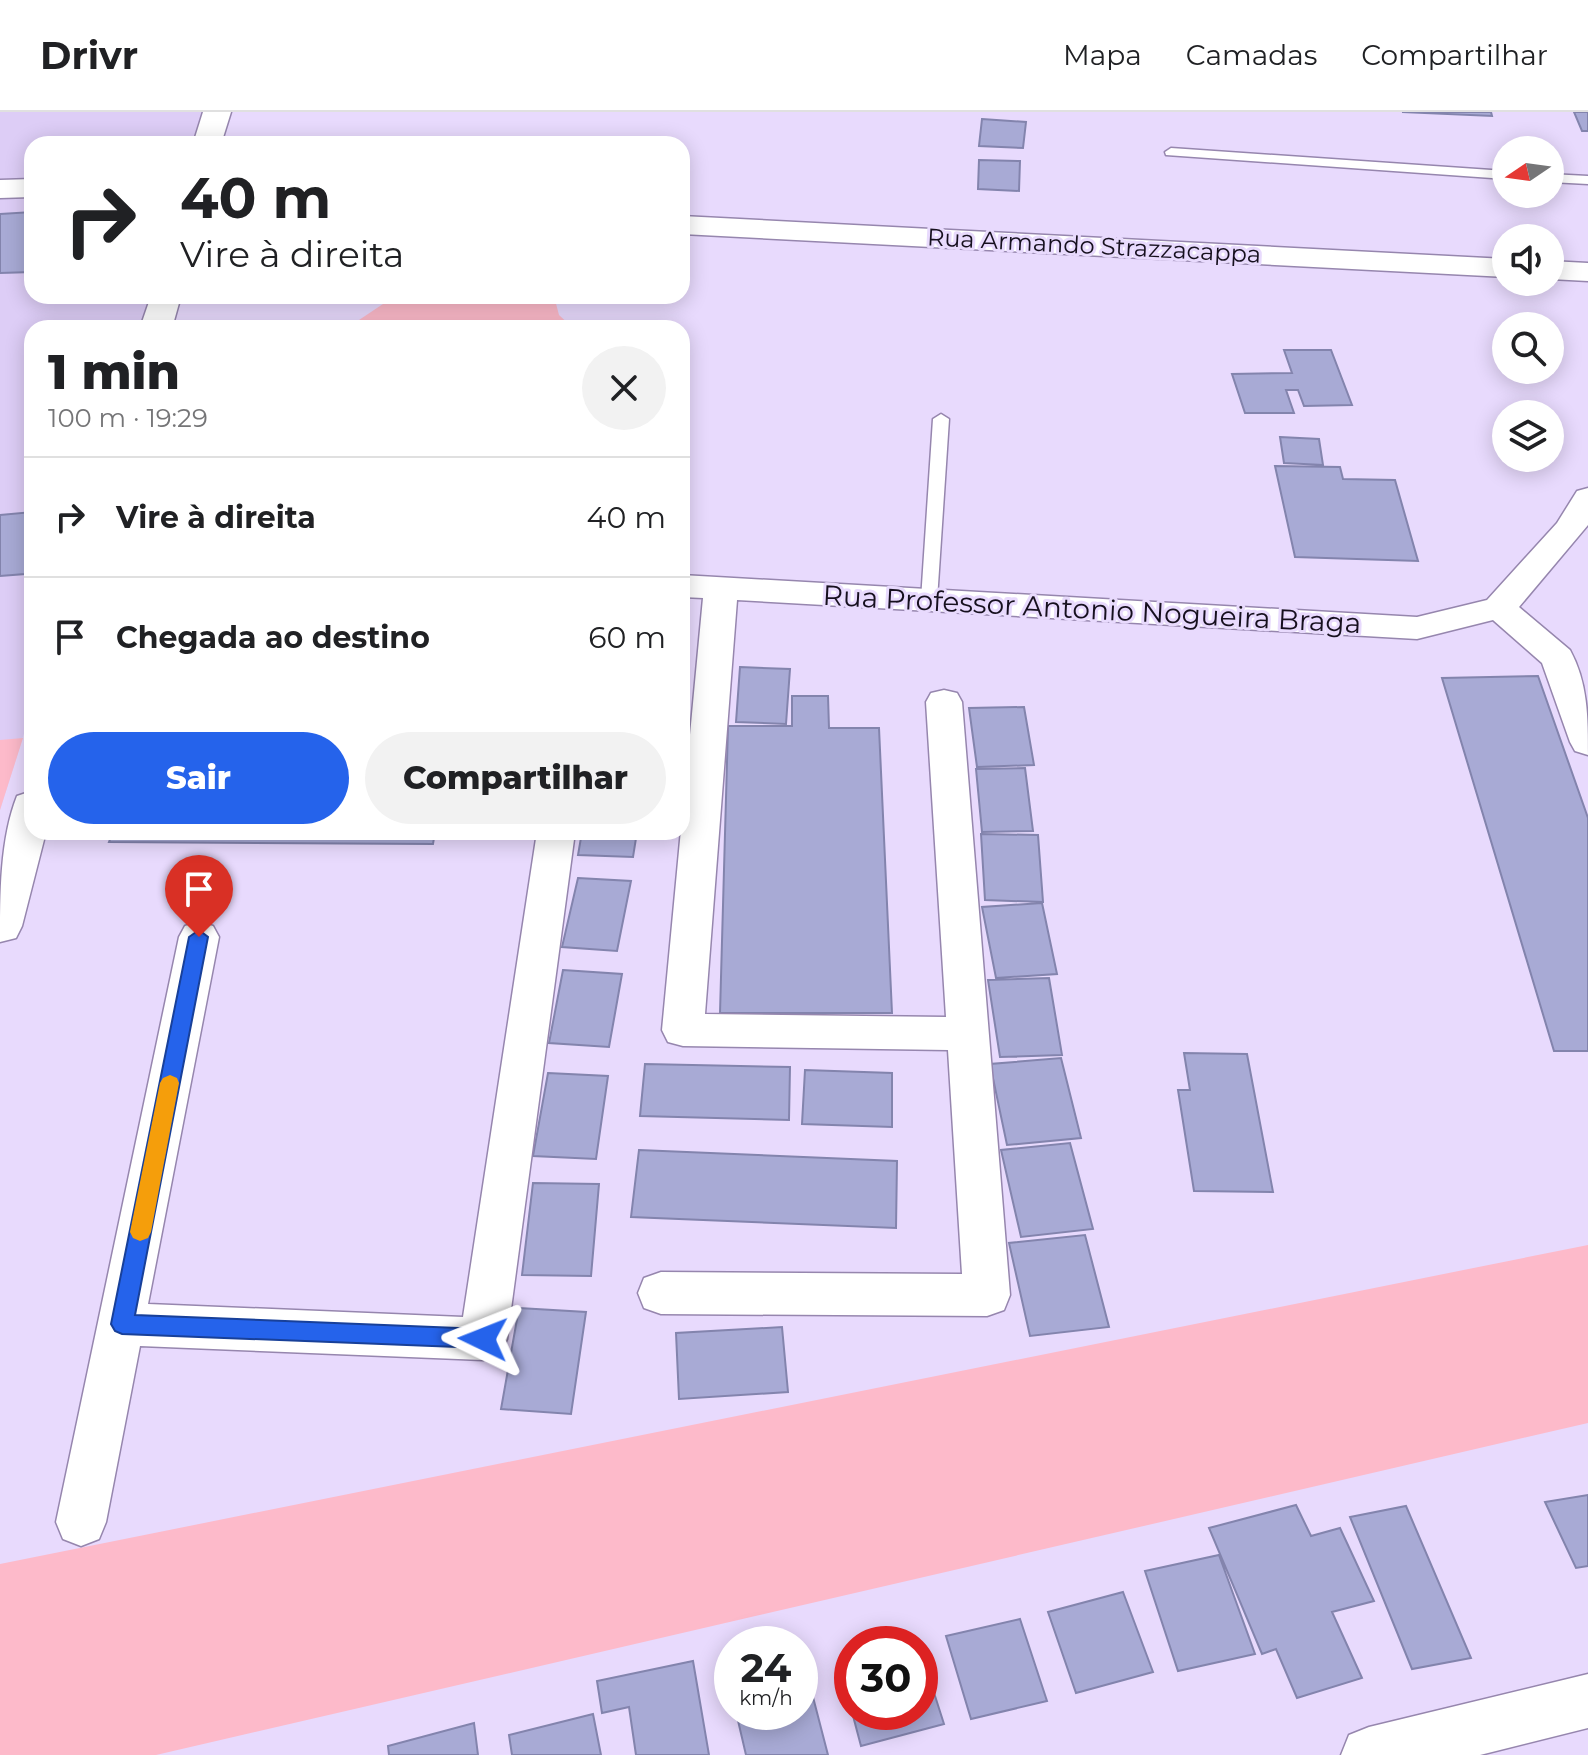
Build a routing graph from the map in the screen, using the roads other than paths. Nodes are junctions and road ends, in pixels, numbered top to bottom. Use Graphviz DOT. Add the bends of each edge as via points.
graph roads {
  1 [pos="217,112"];
  2 [pos="210,136"];
  3 [pos="1171,152"];
  4 [pos="1492,174"];
  5 [pos="1564,179"];
  6 [pos="1588,180"];
  7 [pos="24,188"];
  8 [pos="0,189"];
  9 [pos="690,225"];
  10 [pos="1492,267"];
  11 [pos="1564,271"];
  12 [pos="1588,272"];
  13 [pos="941,419"];
  14 [pos="1588,498"];
  15 [pos="690,586"];
  16 [pos="721,588"];
  17 [pos="929,600"];
  18 [pos="1499,608"];
  19 [pos="944,702"];
  20 [pos="1588,742"];
  21 [pos="24,836"];
  22 [pos="555,840"];
  23 [pos="0,926"];
  24 [pos="199,937"];
  25 [pos="967,1034"];
  26 [pos="661,1293"];
  27 [pos="122,1324"];
  28 [pos="81,1522"];
  29 [pos="1588,1701"];
  30 [pos="1369,1755"];
  1 -- 2 [label="main road"];
  3 -- 4 [label="lane"];
  5 -- 6 [label="lane"];
  7 -- 8 [label="main road"];
  9 -- 10 [label="main road, Rua Armando Strazzacappa"];
  11 -- 12 [label="main road"];
  13 -- 17 [label="lane"];
  14 -- 18 [label="street" via="1570,528"];
  15 -- 16 [label="street, Rua Professor Antonio Nogueira Braga"];
  16 -- 17 [label="street, Rua Professor Antonio Nogueira Braga"];
  16 -- 25 [label="street" via="683,1030"];
  17 -- 18 [label="street, Rua Professor Antonio Nogueira Braga" via="1417,628"];
  18 -- 20 [label="street" via="1558,658"];
  19 -- 25 [label="street"];
  21 -- 23 [label="main road"];
  22 -- 27 [label="street" via="483,1339"];
  24 -- 27 [label="street"];
  25 -- 26 [label="street" via="987,1295"];
  27 -- 28 [label="street"];
  29 -- 30 [label="street"];
}
